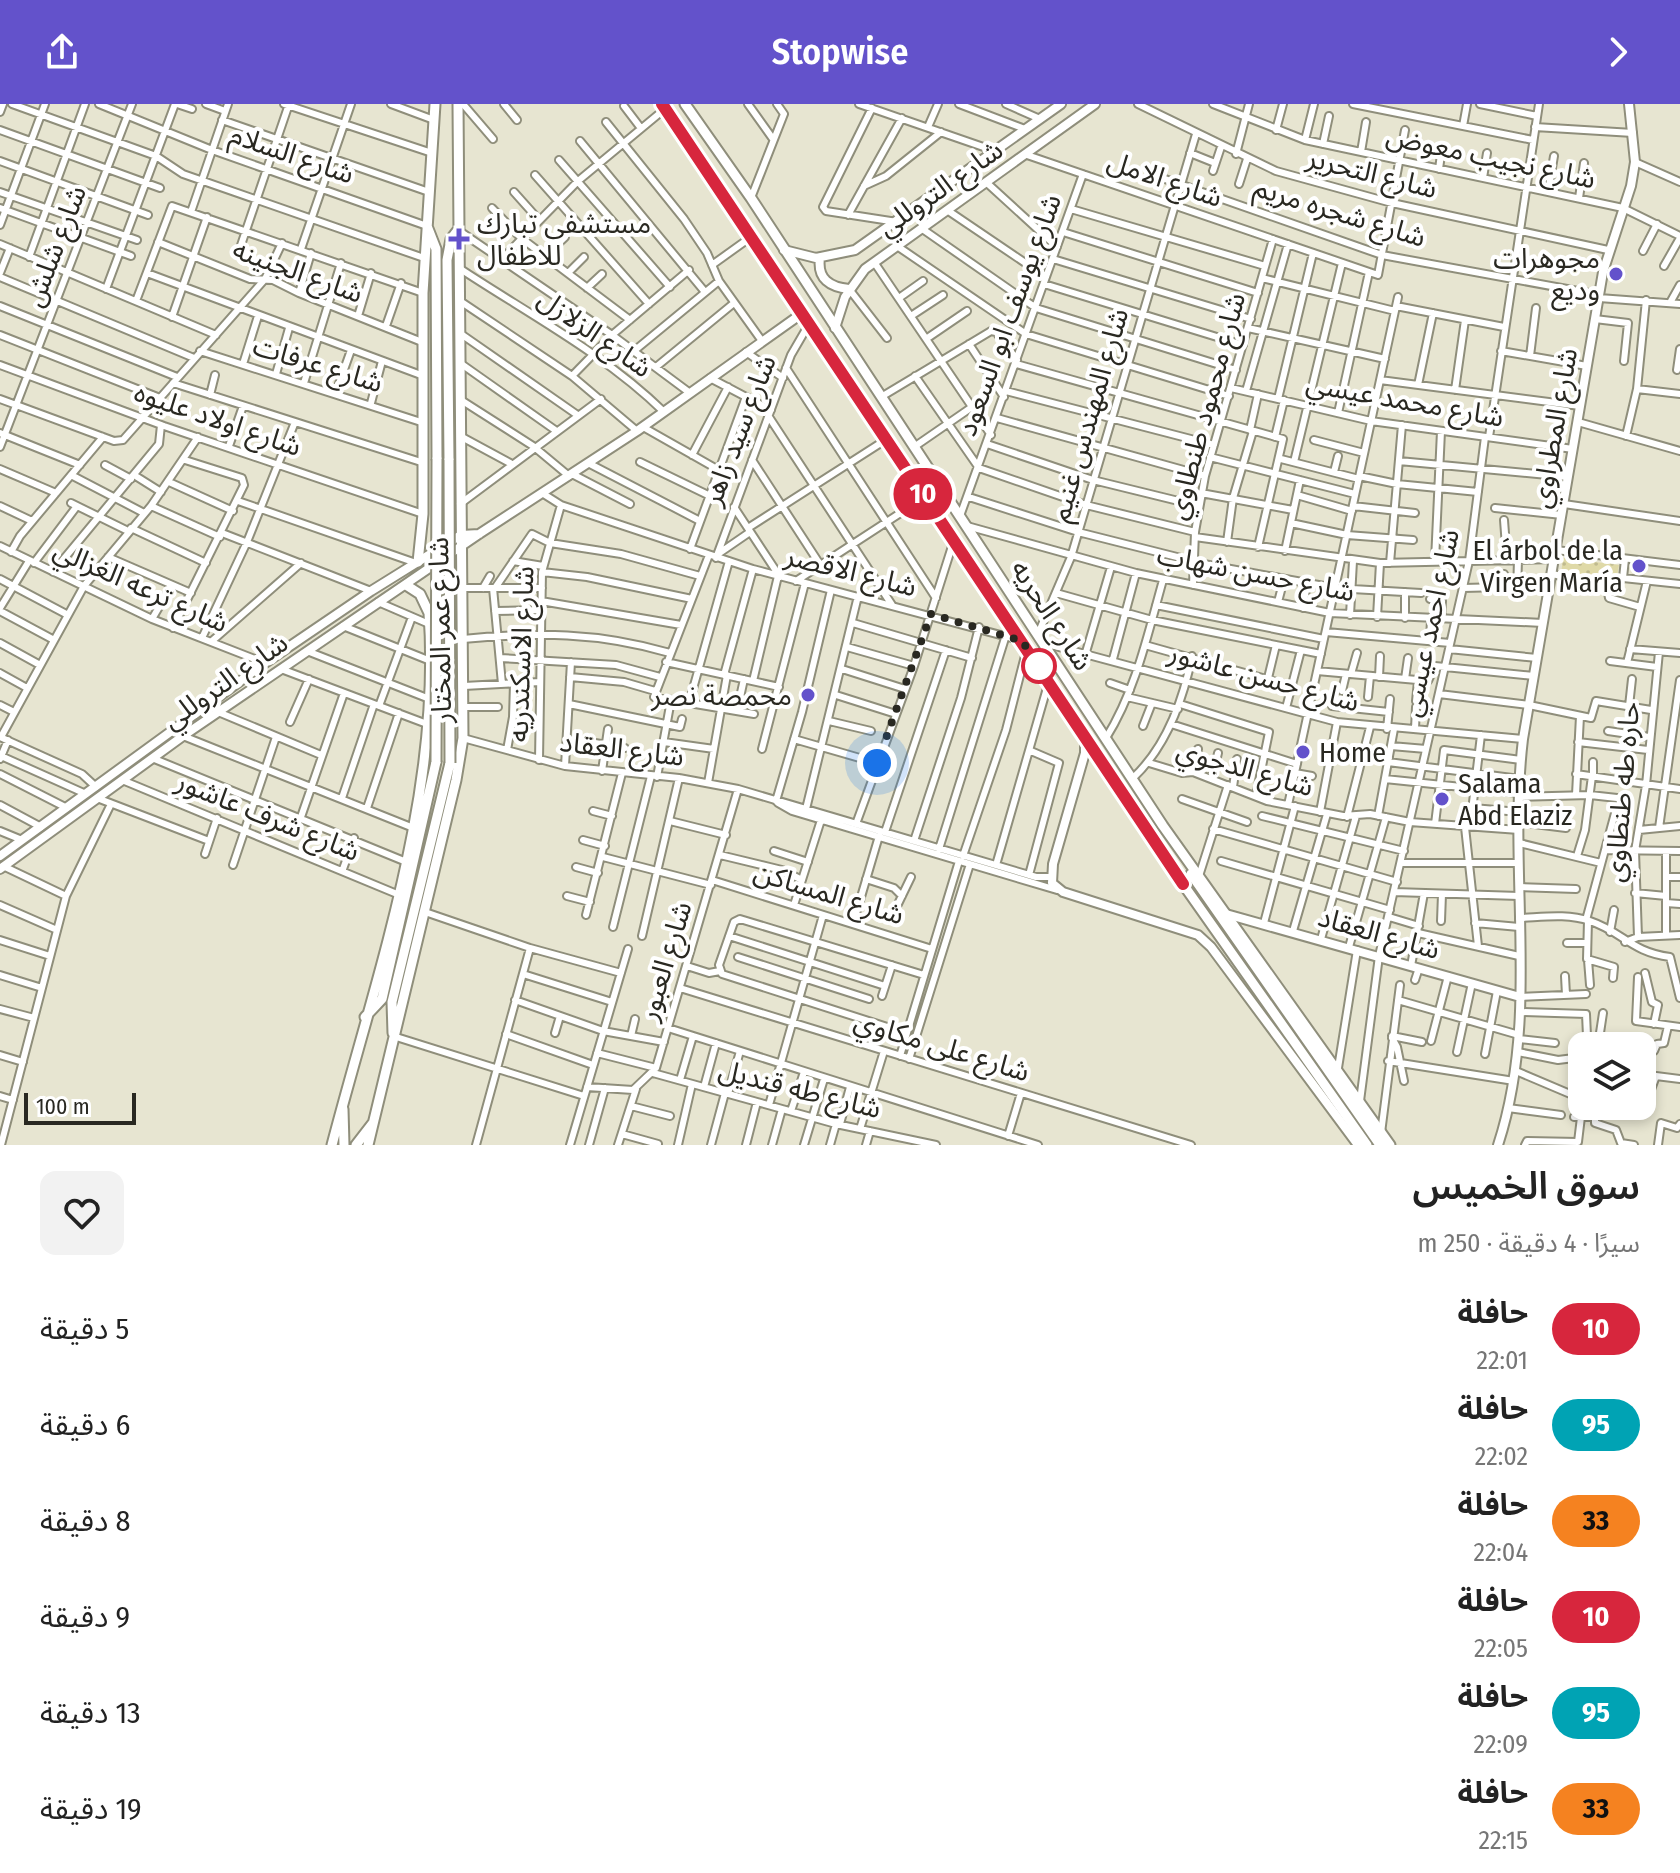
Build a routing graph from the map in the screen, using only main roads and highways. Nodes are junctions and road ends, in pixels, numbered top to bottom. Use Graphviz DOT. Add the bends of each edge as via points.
graph roads {
  1 [pos="435,104"];
  2 [pos="461,104"];
  3 [pos="685,104"];
  4 [pos="664,106"];
  5 [pos="427,226"];
  6 [pos="458,230"];
  7 [pos="460,504"];
  8 [pos="422,509"];
  9 [pos="417,562"];
  10 [pos="406,585"];
  11 [pos="462,605"];
  12 [pos="427,607"];
  13 [pos="426,729"];
  14 [pos="463,738"];
  15 [pos="1163,826"];
  16 [pos="365,1017"];
  17 [pos="393,1036"];
  18 [pos="1341,1099"];
  19 [pos="342,1106"];
  20 [pos="374,1123"];
  21 [pos="332,1145"];
  22 [pos="344,1145"];
  23 [pos="356,1145"];
  24 [pos="368,1145"];
  25 [pos="1367,1145"];
  26 [pos="1387,1145"];
  1 -- 5 [label="main road, شارع عمر المختار"];
  2 -- 6 [label="main road, شارع عمر المختار"];
  3 -- 15 [label="main road, شارع الحريه"];
  4 -- 18 [label="main road, شارع الحريه" via="1183,884"];
  5 -- 8 [label="main road, شارع عمر المختار"];
  5 -- 16 [label="main road, bridge" via="436,249 436,762 382,999"];
  6 -- 7 [label="main road, شارع عمر المختار"];
  6 -- 17 [label="main road, bridge" via="447,260 450,763 392,1002"];
  7 -- 8 [label="main road"];
  7 -- 11 [label="main road, شارع عمر المختار"];
  8 -- 9 [label="main road, شارع عمر المختار"];
  10 -- 12 [label="main road, شارع عمر المختار"];
  11 -- 12 [label="main road" via="444,597"];
  11 -- 14 [label="main road, شارع عمر المختار"];
  12 -- 13 [label="main road, شارع عمر المختار"];
  13 -- 14 [label="main road" via="447,743"];
  13 -- 16 [label="main road, شارع عمر المختار" via="404,861"];
  14 -- 17 [label="main road, شارع عمر المختار"];
  15 -- 18 [label="main road"];
  15 -- 26 [label="main road, شارع الحريه" via="1338,1068"];
  16 -- 19 [label="main road, شارع عمر المختار"];
  17 -- 20 [label="main road, شارع عمر المختار"];
  18 -- 25 [label="main road"];
  18 -- 26 [label="main road"];
  19 -- 21 [label="main road, شارع عمر المختار"];
  19 -- 22 [label="main road"];
  20 -- 23 [label="main road"];
  20 -- 24 [label="main road, شارع عمر المختار"];
}
